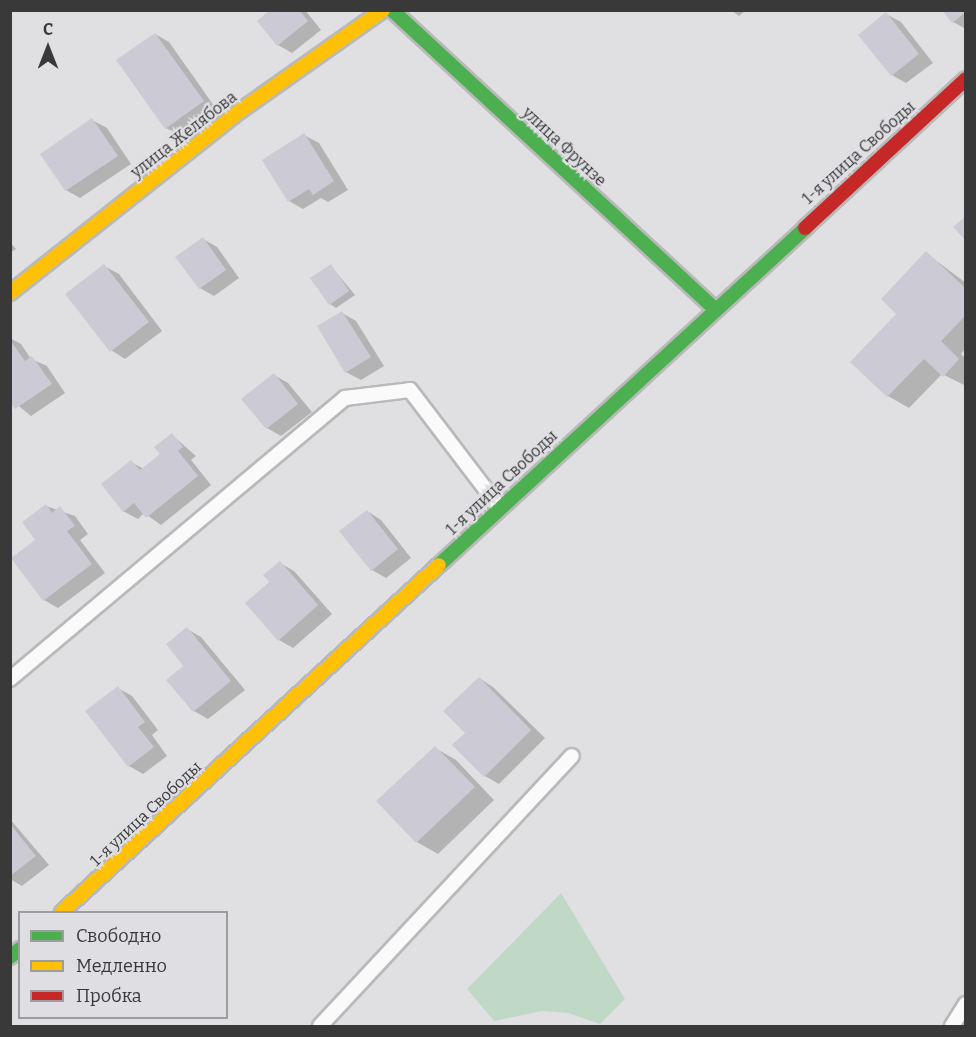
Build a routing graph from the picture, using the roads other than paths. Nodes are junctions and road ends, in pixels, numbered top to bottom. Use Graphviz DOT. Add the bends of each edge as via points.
graph roads {
  1 [pos="383,10"];
  2 [pos="392,10"];
  3 [pos="966,79"];
  4 [pos="10,293"];
  5 [pos="714,308"];
  6 [pos="500,508"];
  7 [pos="10,679"];
  8 [pos="572,756"];
  9 [pos="63,911"];
  10 [pos="966,1004"];
  11 [pos="320,1026"];
  12 [pos="952,1026"];
  1 -- 4 [label="street, улица Желябова" via="240,111"];
  2 -- 5 [label="street, улица Фрунзе"];
  3 -- 5 [label="street, 1-я улица Свободы"];
  5 -- 6 [label="street, 1-я улица Свободы"];
  6 -- 7 [label="lane" via="410,390 345,398"];
  6 -- 9 [label="street, 1-я улица Свободы"];
  8 -- 11 [label="lane"];
  10 -- 12 [label="lane"];
}
